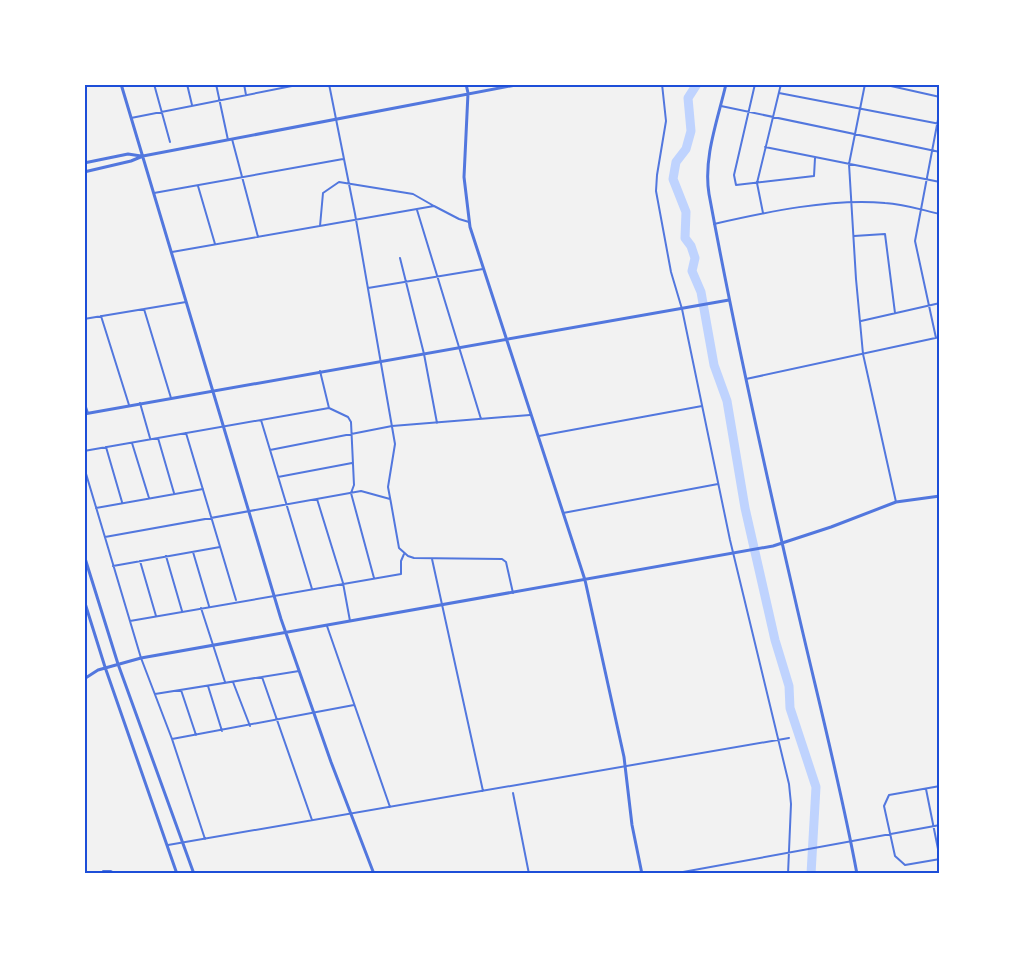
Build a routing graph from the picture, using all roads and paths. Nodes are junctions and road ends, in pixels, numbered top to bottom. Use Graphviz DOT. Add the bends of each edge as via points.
graph roads {
  1 [pos="121,84"];
  2 [pos="154,84"];
  3 [pos="187,84"];
  4 [pos="216,84"];
  5 [pos="244,84"];
  6 [pos="272,84"];
  7 [pos="300,84"];
  8 [pos="329,84"];
  9 [pos="466,84"];
  10 [pos="521,84"];
  11 [pos="662,84"];
  12 [pos="726,84"];
  13 [pos="755,84"];
  14 [pos="781,84"];
  15 [pos="865,84"];
  16 [pos="882,84"];
  17 [pos="273,89"];
  18 [pos="468,93"];
  19 [pos="779,93"];
  20 [pos="246,94"];
  21 [pos="940,97"];
  22 [pos="219,100"];
  23 [pos="192,105"];
  24 [pos="721,106"];
  25 [pos="860,109"];
  26 [pos="940,109"];
  27 [pos="162,112"];
  28 [pos="748,112"];
  29 [pos="132,118"];
  30 [pos="772,118"];
  31 [pos="336,119"];
  32 [pos="939,124"];
  33 [pos="855,135"];
  34 [pos="230,140"];
  35 [pos="170,142"];
  36 [pos="765,147"];
  37 [pos="932,150"];
  38 [pos="940,152"];
  39 [pos="143,156"];
  40 [pos="344,158"];
  41 [pos="815,158"];
  42 [pos="84,163"];
  43 [pos="849,164"];
  44 [pos="84,172"];
  45 [pos="242,177"];
  46 [pos="927,179"];
  47 [pos="940,182"];
  48 [pos="757,183"];
  49 [pos="349,184"];
  50 [pos="198,186"];
  51 [pos="154,193"];
  52 [pos="853,203"];
  53 [pos="434,206"];
  54 [pos="417,209"];
  55 [pos="921,210"];
  56 [pos="764,213"];
  57 [pos="940,214"];
  58 [pos="355,220"];
  59 [pos="469,222"];
  60 [pos="714,224"];
  61 [pos="320,226"];
  62 [pos="854,236"];
  63 [pos="258,237"];
  64 [pos="215,244"];
  65 [pos="172,252"];
  66 [pos="400,258"];
  67 [pos="484,269"];
  68 [pos="437,277"];
  69 [pos="406,282"];
  70 [pos="368,288"];
  71 [pos="729,300"];
  72 [pos="186,302"];
  73 [pos="940,303"];
  74 [pos="930,306"];
  75 [pos="683,308"];
  76 [pos="144,309"];
  77 [pos="896,313"];
  78 [pos="101,316"];
  79 [pos="84,319"];
  80 [pos="860,321"];
  81 [pos="938,337"];
  82 [pos="506,340"];
  83 [pos="459,348"];
  84 [pos="862,353"];
  85 [pos="424,354"];
  86 [pos="381,361"];
  87 [pos="321,371"];
  88 [pos="746,379"];
  89 [pos="213,390"];
  90 [pos="171,398"];
  91 [pos="84,401"];
  92 [pos="140,404"];
  93 [pos="129,406"];
  94 [pos="702,406"];
  95 [pos="329,408"];
  96 [pos="86,413"];
  97 [pos="530,415"];
  98 [pos="481,419"];
  99 [pos="261,420"];
  100 [pos="436,423"];
  101 [pos="392,426"];
  102 [pos="224,427"];
  103 [pos="186,433"];
  104 [pos="352,435"];
  105 [pos="538,437"];
  106 [pos="158,438"];
  107 [pos="151,440"];
  108 [pos="132,443"];
  109 [pos="106,447"];
  110 [pos="270,450"];
  111 [pos="84,451"];
  112 [pos="353,463"];
  113 [pos="84,467"];
  114 [pos="278,477"];
  115 [pos="718,484"];
  116 [pos="202,489"];
  117 [pos="351,493"];
  118 [pos="175,494"];
  119 [pos="940,496"];
  120 [pos="149,498"];
  121 [pos="317,499"];
  122 [pos="390,499"];
  123 [pos="896,502"];
  124 [pos="123,503"];
  125 [pos="286,505"];
  126 [pos="96,508"];
  127 [pos="249,511"];
  128 [pos="563,513"];
  129 [pos="211,518"];
  130 [pos="105,537"];
  131 [pos="782,544"];
  132 [pos="220,547"];
  133 [pos="192,552"];
  134 [pos="404,554"];
  135 [pos="735,554"];
  136 [pos="84,555"];
  137 [pos="166,556"];
  138 [pos="432,558"];
  139 [pos="140,561"];
  140 [pos="113,566"];
  141 [pos="374,578"];
  142 [pos="585,580"];
  143 [pos="343,584"];
  144 [pos="312,589"];
  145 [pos="513,593"];
  146 [pos="274,595"];
  147 [pos="84,600"];
  148 [pos="236,601"];
  149 [pos="209,606"];
  150 [pos="442,606"];
  151 [pos="201,608"];
  152 [pos="182,611"];
  153 [pos="156,616"];
  154 [pos="130,621"];
  155 [pos="351,622"];
  156 [pos="327,626"];
  157 [pos="286,633"];
  158 [pos="212,646"];
  159 [pos="141,658"];
  160 [pos="118,664"];
  161 [pos="105,668"];
  162 [pos="299,671"];
  163 [pos="262,677"];
  164 [pos="84,679"];
  165 [pos="233,682"];
  166 [pos="225,683"];
  167 [pos="208,686"];
  168 [pos="181,690"];
  169 [pos="155,694"];
  170 [pos="354,705"];
  171 [pos="314,714"];
  172 [pos="278,721"];
  173 [pos="250,726"];
  174 [pos="222,730"];
  175 [pos="196,735"];
  176 [pos="789,738"];
  177 [pos="172,739"];
  178 [pos="778,740"];
  179 [pos="625,766"];
  180 [pos="940,786"];
  181 [pos="926,789"];
  182 [pos="483,791"];
  183 [pos="513,793"];
  184 [pos="390,807"];
  185 [pos="350,814"];
  186 [pos="312,820"];
  187 [pos="940,825"];
  188 [pos="934,826"];
  189 [pos="890,834"];
  190 [pos="205,839"];
  191 [pos="851,840"];
  192 [pos="182,843"];
  193 [pos="166,846"];
  194 [pos="790,852"];
  195 [pos="940,859"];
  196 [pos="101,874"];
  197 [pos="116,874"];
  198 [pos="177,874"];
  199 [pos="194,874"];
  200 [pos="374,874"];
  201 [pos="530,874"];
  202 [pos="642,874"];
  203 [pos="672,874"];
  204 [pos="788,874"];
  205 [pos="857,874"];
  1 -- 29 [label="street"];
  2 -- 27 [label="street"];
  3 -- 23 [label="street"];
  4 -- 22 [label="street"];
  5 -- 20 [label="street"];
  6 -- 17 [label="street"];
  7 -- 17 [label="street"];
  8 -- 31 [label="street"];
  9 -- 18 [label="street"];
  10 -- 18 [label="street"];
  11 -- 75 [label="street" via="666,121 656,191"];
  12 -- 24 [label="street"];
  13 -- 28 [label="street"];
  14 -- 19 [label="street"];
  15 -- 25 [label="street"];
  16 -- 21 [label="street"];
  17 -- 20 [label="street"];
  18 -- 31 [label="street"];
  18 -- 59 [label="street" via="464,177"];
  19 -- 25 [label="street"];
  19 -- 30 [label="street"];
  20 -- 22 [label="street"];
  22 -- 23 [label="street"];
  22 -- 34 [label="street"];
  23 -- 27 [label="street"];
  24 -- 28 [label="street"];
  24 -- 60 [label="street" via="706,178"];
  25 -- 32 [label="street"];
  25 -- 33 [label="street"];
  26 -- 32 [label="street"];
  27 -- 29 [label="street"];
  27 -- 35 [label="street"];
  28 -- 30 [label="street"];
  28 -- 48 [label="street" via="734,175 736,185"];
  29 -- 39 [label="street"];
  30 -- 33 [label="street"];
  30 -- 36 [label="street"];
  31 -- 34 [label="street"];
  31 -- 40 [label="street"];
  32 -- 37 [label="street"];
  33 -- 37 [label="street"];
  33 -- 43 [label="street"];
  34 -- 39 [label="street"];
  34 -- 45 [label="street"];
  36 -- 41 [label="street"];
  36 -- 48 [label="street"];
  37 -- 38 [label="street"];
  37 -- 46 [label="street"];
  39 -- 42 [label="street" via="128,154"];
  39 -- 44 [label="street"];
  39 -- 51 [label="street"];
  40 -- 45 [label="street"];
  40 -- 49 [label="street"];
  41 -- 43 [label="street"];
  41 -- 48 [label="street" via="814,176"];
  43 -- 46 [label="street"];
  43 -- 52 [label="street"];
  45 -- 50 [label="street"];
  45 -- 63 [label="street"];
  46 -- 47 [label="street"];
  46 -- 55 [label="street"];
  48 -- 56 [label="street"];
  49 -- 53 [label="street" via="413,194"];
  49 -- 58 [label="street"];
  49 -- 61 [label="street" via="335,183 325,190"];
  50 -- 51 [label="street"];
  50 -- 64 [label="street"];
  51 -- 65 [label="street"];
  52 -- 55 [label="street" via="889,203"];
  52 -- 56 [label="street"];
  52 -- 62 [label="street"];
  53 -- 54 [label="street"];
  53 -- 59 [label="street"];
  54 -- 58 [label="street"];
  54 -- 68 [label="street"];
  55 -- 57 [label="street"];
  55 -- 74 [label="street" via="915,242"];
  56 -- 60 [label="street"];
  58 -- 61 [label="street"];
  58 -- 70 [label="street"];
  59 -- 67 [label="street"];
  60 -- 71 [label="street"];
  61 -- 63 [label="street"];
  62 -- 77 [label="street" via="885,234"];
  62 -- 80 [label="street"];
  63 -- 64 [label="street"];
  64 -- 65 [label="street"];
  65 -- 72 [label="street"];
  66 -- 69 [label="street"];
  67 -- 68 [label="street"];
  67 -- 82 [label="street"];
  68 -- 69 [label="street"];
  68 -- 83 [label="street"];
  69 -- 70 [label="street"];
  69 -- 85 [label="street"];
  70 -- 86 [label="street"];
  71 -- 75 [label="street"];
  71 -- 88 [label="street"];
  72 -- 76 [label="street"];
  72 -- 89 [label="street"];
  73 -- 74 [label="street"];
  74 -- 77 [label="street"];
  74 -- 81 [label="street"];
  75 -- 82 [label="street"];
  75 -- 94 [label="street"];
  76 -- 78 [label="street"];
  76 -- 90 [label="street"];
  77 -- 80 [label="street"];
  78 -- 79 [label="street"];
  78 -- 93 [label="street"];
  80 -- 84 [label="street"];
  81 -- 84 [label="street"];
  82 -- 83 [label="street"];
  82 -- 97 [label="street"];
  83 -- 85 [label="street"];
  83 -- 98 [label="street"];
  84 -- 88 [label="street"];
  84 -- 123 [label="street"];
  85 -- 86 [label="street"];
  85 -- 100 [label="street"];
  86 -- 87 [label="street"];
  86 -- 101 [label="street"];
  87 -- 89 [label="street"];
  87 -- 95 [label="street"];
  88 -- 131 [label="street"];
  89 -- 90 [label="street"];
  89 -- 102 [label="street"];
  90 -- 92 [label="street"];
  91 -- 96 [label="street"];
  92 -- 93 [label="street"];
  92 -- 107 [label="street"];
  93 -- 96 [label="street"];
  94 -- 105 [label="street"];
  94 -- 115 [label="street"];
  95 -- 99 [label="street"];
  95 -- 104 [label="street" via="350,419"];
  97 -- 98 [label="street"];
  97 -- 105 [label="street"];
  98 -- 100 [label="street"];
  99 -- 102 [label="street"];
  99 -- 110 [label="street"];
  100 -- 101 [label="street"];
  101 -- 104 [label="street"];
  101 -- 122 [label="street" via="395,444 388,487"];
  102 -- 103 [label="street"];
  102 -- 127 [label="street"];
  103 -- 106 [label="street"];
  103 -- 116 [label="street"];
  104 -- 110 [label="street"];
  104 -- 112 [label="street"];
  105 -- 128 [label="street"];
  106 -- 107 [label="street"];
  106 -- 118 [label="street"];
  107 -- 108 [label="street"];
  108 -- 109 [label="street"];
  108 -- 120 [label="street"];
  109 -- 111 [label="street"];
  109 -- 124 [label="street"];
  110 -- 114 [label="street"];
  112 -- 114 [label="street"];
  112 -- 117 [label="street"];
  113 -- 126 [label="street"];
  114 -- 125 [label="street"];
  115 -- 128 [label="street"];
  115 -- 135 [label="street"];
  116 -- 118 [label="street"];
  116 -- 129 [label="street"];
  117 -- 121 [label="street"];
  117 -- 122 [label="street" via="361,491"];
  117 -- 141 [label="street"];
  118 -- 120 [label="street"];
  119 -- 123 [label="street"];
  120 -- 124 [label="street"];
  121 -- 125 [label="street"];
  121 -- 143 [label="street"];
  122 -- 134 [label="street" via="399,548"];
  123 -- 131 [label="street"];
  124 -- 126 [label="street"];
  125 -- 127 [label="street"];
  125 -- 144 [label="street"];
  126 -- 130 [label="street"];
  127 -- 129 [label="street"];
  127 -- 146 [label="street"];
  128 -- 142 [label="street"];
  129 -- 130 [label="street"];
  129 -- 132 [label="street"];
  130 -- 140 [label="street"];
  131 -- 135 [label="street"];
  131 -- 191 [label="street"];
  132 -- 133 [label="street"];
  132 -- 148 [label="street"];
  133 -- 137 [label="street"];
  133 -- 149 [label="street"];
  134 -- 138 [label="street"];
  134 -- 141 [label="street" via="401,574"];
  135 -- 142 [label="street"];
  135 -- 178 [label="street"];
  136 -- 160 [label="street"];
  137 -- 139 [label="street"];
  137 -- 152 [label="street"];
  138 -- 145 [label="street" via="502,559"];
  138 -- 150 [label="street"];
  139 -- 140 [label="street"];
  139 -- 153 [label="street"];
  140 -- 154 [label="street"];
  141 -- 143 [label="street"];
  142 -- 145 [label="street"];
  142 -- 179 [label="street"];
  143 -- 144 [label="street"];
  143 -- 155 [label="street"];
  144 -- 146 [label="street"];
  145 -- 150 [label="street"];
  146 -- 148 [label="street"];
  146 -- 157 [label="street"];
  147 -- 161 [label="street"];
  148 -- 149 [label="street"];
  149 -- 151 [label="street"];
  150 -- 155 [label="street"];
  150 -- 182 [label="street"];
  151 -- 152 [label="street"];
  151 -- 158 [label="street"];
  152 -- 153 [label="street"];
  153 -- 154 [label="street"];
  154 -- 159 [label="street"];
  155 -- 156 [label="street"];
  156 -- 157 [label="street"];
  156 -- 170 [label="street"];
  157 -- 158 [label="street"];
  157 -- 162 [label="street"];
  158 -- 159 [label="street"];
  158 -- 166 [label="street"];
  159 -- 160 [label="street"];
  159 -- 169 [label="street"];
  160 -- 161 [label="street"];
  160 -- 192 [label="street"];
  161 -- 164 [label="street"];
  161 -- 193 [label="street"];
  162 -- 163 [label="street"];
  162 -- 171 [label="street"];
  163 -- 165 [label="street"];
  163 -- 172 [label="street"];
  165 -- 166 [label="street"];
  165 -- 173 [label="street"];
  166 -- 167 [label="street"];
  167 -- 168 [label="street"];
  167 -- 174 [label="street"];
  168 -- 169 [label="street"];
  168 -- 175 [label="street"];
  169 -- 177 [label="street"];
  170 -- 171 [label="street"];
  170 -- 184 [label="street"];
  171 -- 172 [label="street"];
  171 -- 185 [label="street"];
  172 -- 173 [label="street"];
  172 -- 186 [label="street"];
  173 -- 174 [label="street"];
  174 -- 175 [label="street"];
  175 -- 177 [label="street"];
  176 -- 178 [label="street"];
  177 -- 190 [label="street"];
  178 -- 179 [label="street"];
  178 -- 194 [label="street" via="789,784"];
  179 -- 182 [label="street"];
  179 -- 202 [label="street"];
  180 -- 181 [label="street"];
  181 -- 188 [label="street"];
  181 -- 189 [label="street" via="889,795 884,806"];
  182 -- 184 [label="street"];
  183 -- 201 [label="street"];
  184 -- 185 [label="street"];
  185 -- 186 [label="street"];
  185 -- 200 [label="street"];
  186 -- 190 [label="street"];
  187 -- 188 [label="street"];
  188 -- 189 [label="street"];
  188 -- 195 [label="street"];
  189 -- 191 [label="street"];
  189 -- 195 [label="street" via="895,856 904,865"];
  190 -- 192 [label="street"];
  191 -- 194 [label="street"];
  191 -- 205 [label="street"];
  192 -- 193 [label="street"];
  192 -- 199 [label="street"];
  193 -- 198 [label="street"];
  194 -- 203 [label="street"];
  194 -- 204 [label="street"];
  196 -- 197 [label="street"];
}
